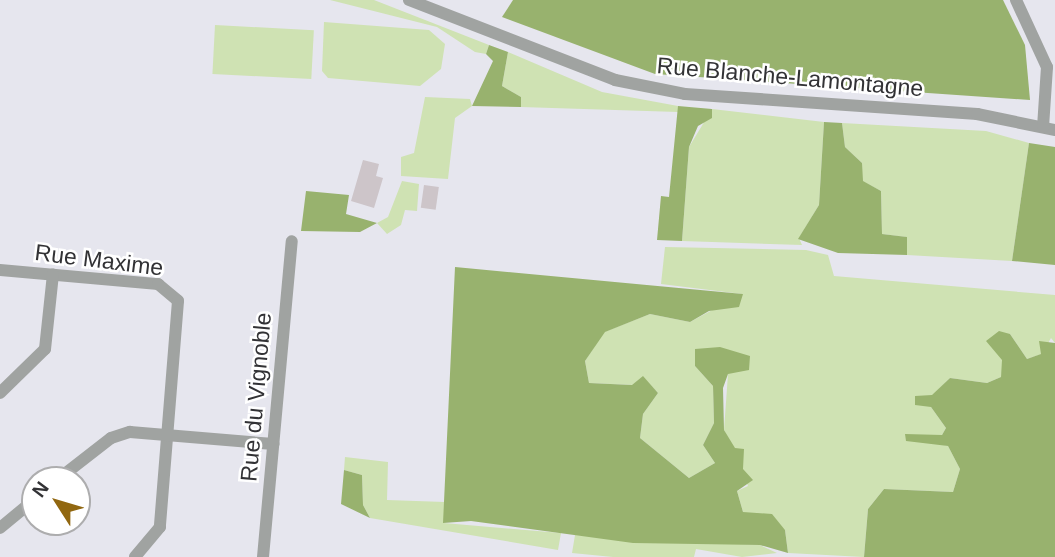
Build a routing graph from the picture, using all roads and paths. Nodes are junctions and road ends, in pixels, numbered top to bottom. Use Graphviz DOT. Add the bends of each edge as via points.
graph roads {
  1 [pos="409,0"];
  2 [pos="1016,0"];
  3 [pos="1049,128"];
  4 [pos="292,241"];
  5 [pos="0,270"];
  6 [pos="53,274"];
  7 [pos="0,393"];
  8 [pos="166,435"];
  9 [pos="273,444"];
  10 [pos="76,466"];
  11 [pos="21,511"];
  12 [pos="0,528"];
  13 [pos="135,557"];
  14 [pos="263,557"];
  1 -- 3 [label="street, Rue Blanche-Lamontagne" via="615,80 685,94 977,114"];
  2 -- 3 [label="street" via="1047,67"];
  4 -- 9 [label="street, Rue du Vignoble"];
  5 -- 6 [label="street, Rue Maxime"];
  6 -- 7 [label="street" via="46,349"];
  6 -- 8 [label="street, Rue Maxime" via="158,284 174,293"];
  8 -- 9 [label="street"];
  8 -- 10 [label="street" via="120,434"];
  8 -- 13 [label="street" via="160,527"];
  9 -- 14 [label="street, Rue du Vignoble"];
  11 -- 12 [label="street"];
}
